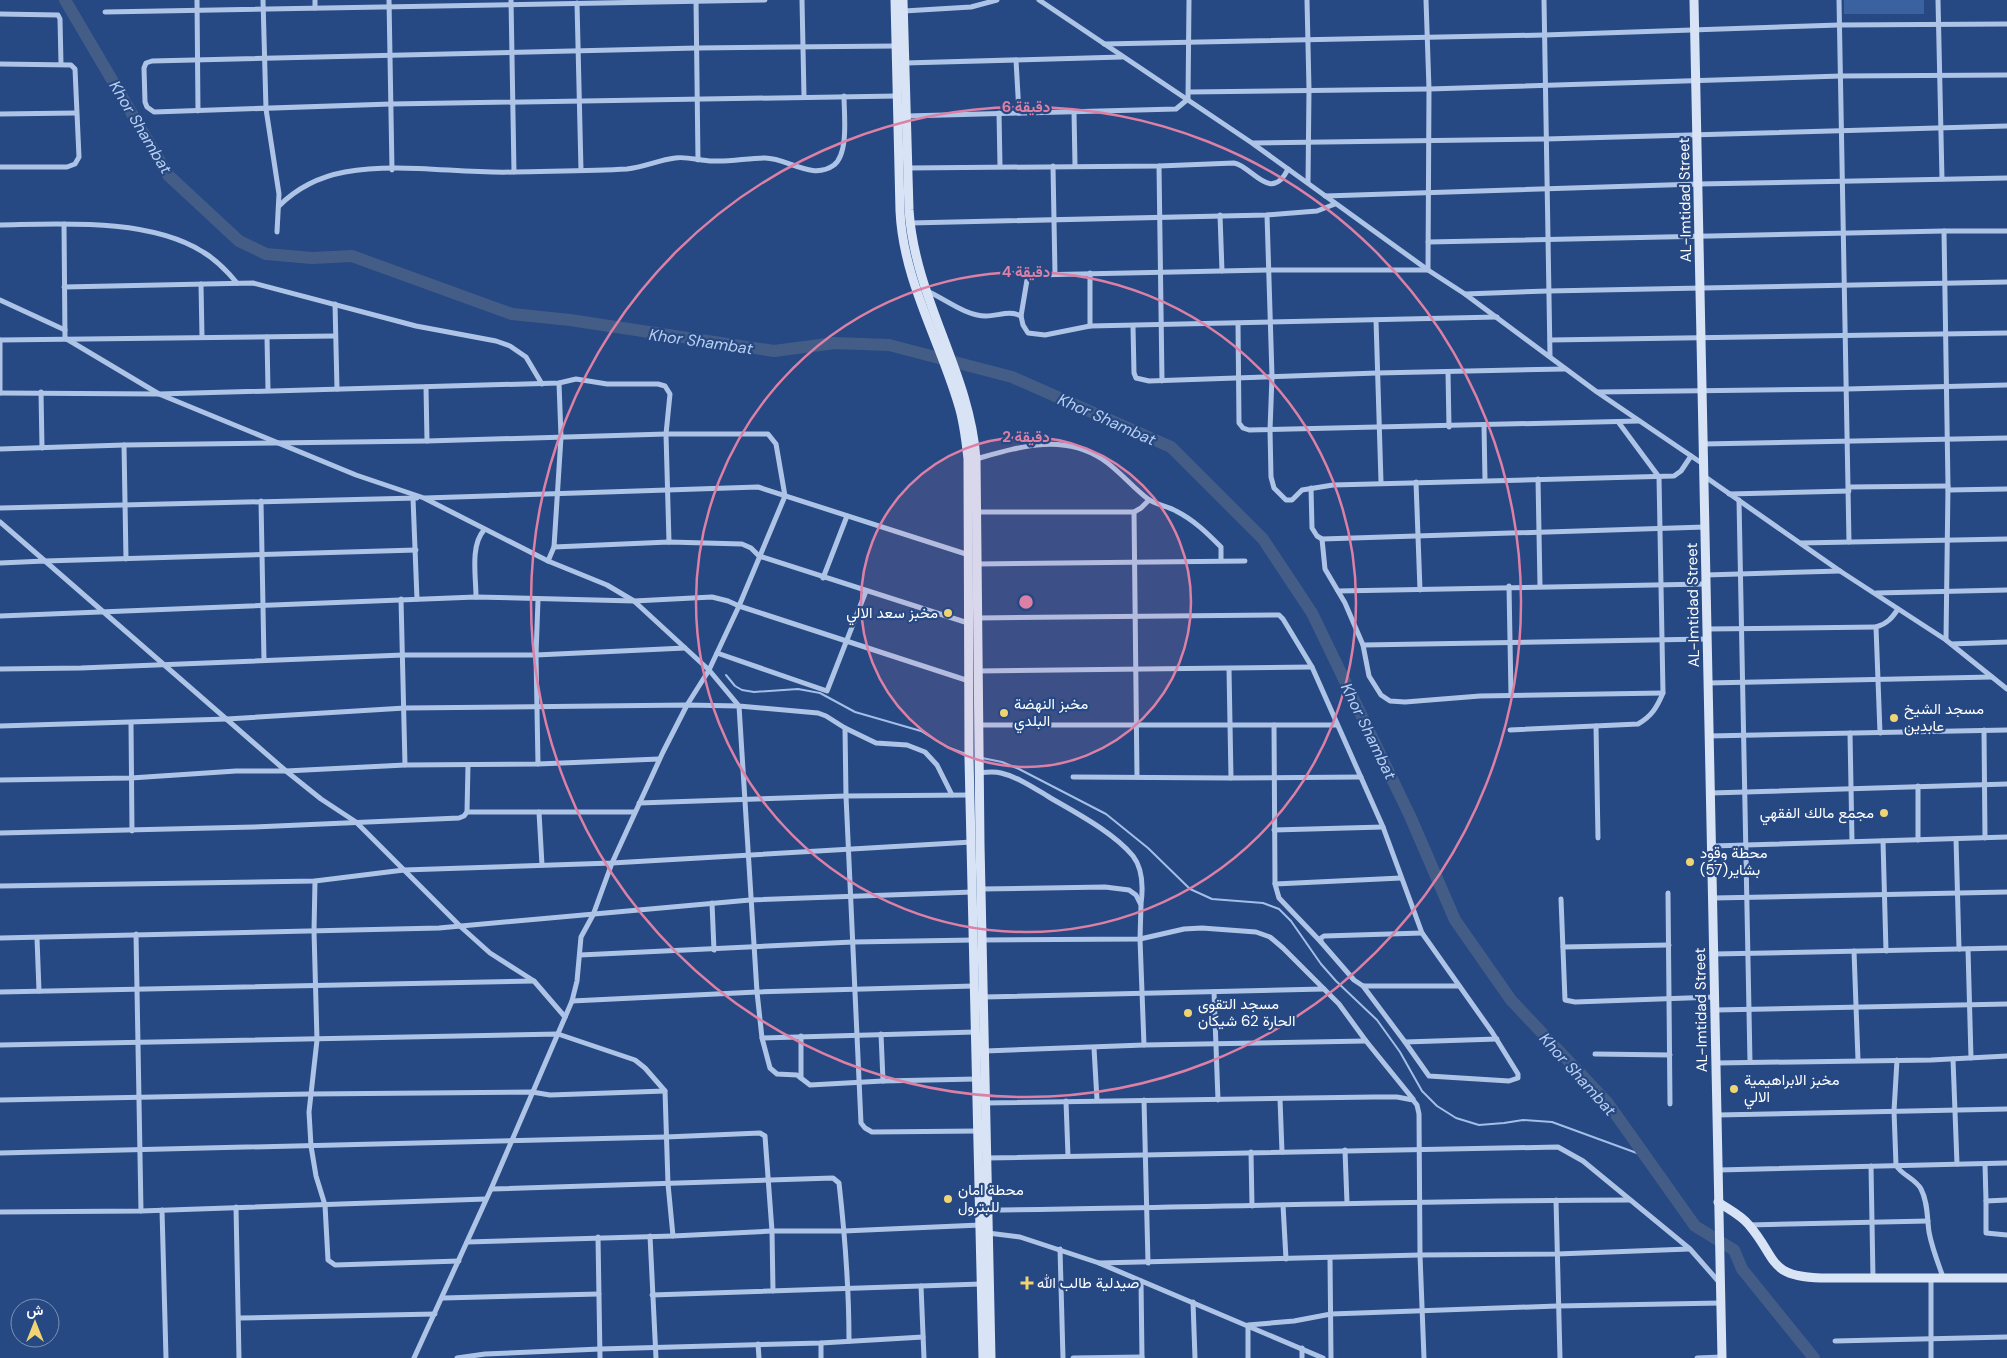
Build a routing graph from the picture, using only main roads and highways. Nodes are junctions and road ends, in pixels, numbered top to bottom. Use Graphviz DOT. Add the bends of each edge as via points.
graph roads {
  1 [pos="895,0"];
  2 [pos="904,0"];
  3 [pos="1694,0"];
  4 [pos="940,342"];
  5 [pos="960,396"];
  6 [pos="974,747"];
  7 [pos="977,890"];
  8 [pos="978,940"];
  9 [pos="1718,1206"];
  10 [pos="2007,1278"];
  11 [pos="983,1358"];
  12 [pos="992,1358"];
  13 [pos="1722,1358"];
  1 -- 4 [label="main road" via="903,240 913,280"];
  2 -- 4 [label="main road" via="910,223 915,257"];
  3 -- 9 [label="main road, AL-Imtidad Street"];
  4 -- 5 [label="main road"];
  5 -- 6 [label="main road" via="967,451 969,681"];
  5 -- 6 [label="main road" via="972,423 976,459 978,724"];
  6 -- 7 [label="main road" via="979,773"];
  6 -- 7 [label="main road" via="969,758"];
  7 -- 8 [label="main road"];
  8 -- 11 [label="main road" via="974,986"];
  8 -- 12 [label="main road" via="984,997"];
  9 -- 10 [label="main road" via="1742,1218 1771,1259 1794,1276"];
  9 -- 13 [label="main road"];
}
